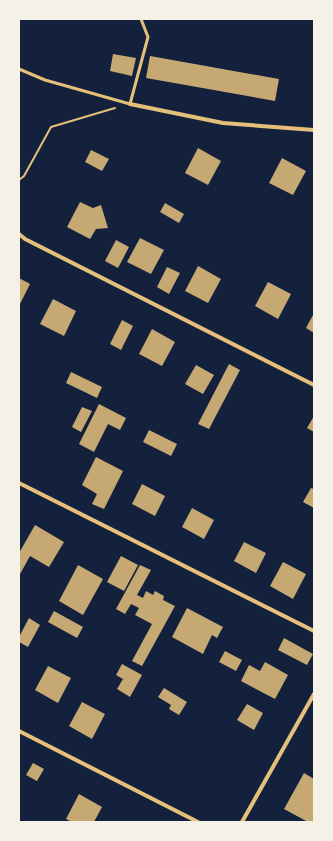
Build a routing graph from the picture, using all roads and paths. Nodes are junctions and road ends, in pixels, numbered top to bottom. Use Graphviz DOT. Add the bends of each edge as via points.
graph roads {
  1 [pos="141,19"];
  2 [pos="19,69"];
  3 [pos="130,104"];
  4 [pos="314,130"];
  5 [pos="19,180"];
  6 [pos="19,234"];
  7 [pos="314,386"];
  8 [pos="19,483"];
  9 [pos="314,631"];
  10 [pos="314,694"];
  11 [pos="19,731"];
  12 [pos="198,822"];
  13 [pos="242,822"];
  1 -- 3 [label="lane" via="148,37"];
  2 -- 3 [label="lane" via="45,80"];
  3 -- 4 [label="street" via="223,123"];
  3 -- 5 [label="path" via="51,127 24,176"];
  6 -- 7 [label="street"];
  8 -- 9 [label="street"];
  10 -- 13 [label="street"];
  11 -- 12 [label="street"];
}
